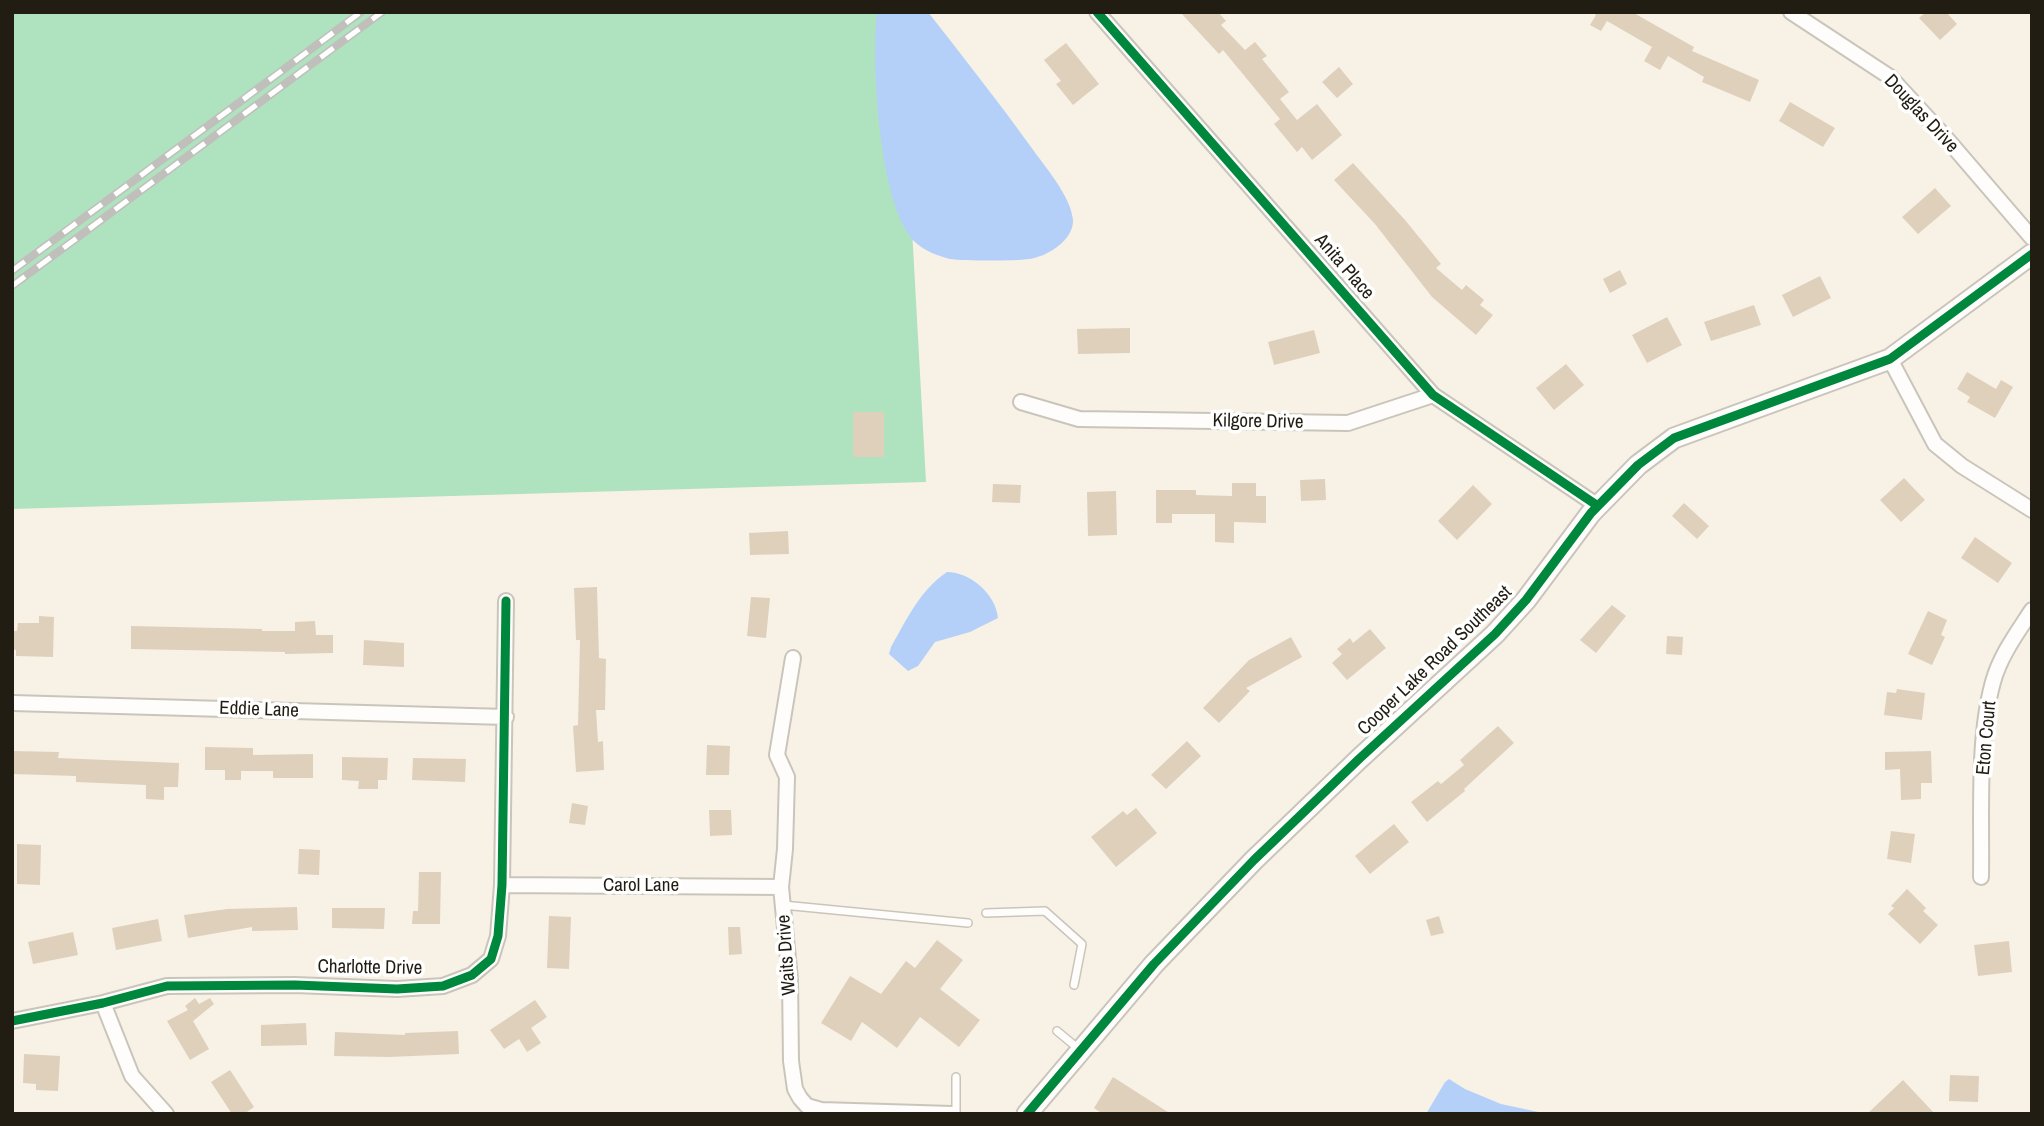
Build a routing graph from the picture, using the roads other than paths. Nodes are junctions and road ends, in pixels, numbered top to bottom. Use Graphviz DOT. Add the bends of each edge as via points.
graph roads {
  1 [pos="1097,12"];
  2 [pos="1791,12"];
  3 [pos="2032,238"];
  4 [pos="2032,254"];
  5 [pos="1890,359"];
  6 [pos="1433,395"];
  7 [pos="1021,402"];
  8 [pos="1598,506"];
  9 [pos="2032,510"];
  10 [pos="506,601"];
  11 [pos="2032,610"];
  12 [pos="793,658"];
  13 [pos="12,703"];
  14 [pos="506,717"];
  15 [pos="1981,877"];
  16 [pos="502,885"];
  17 [pos="781,887"];
  18 [pos="783,905"];
  19 [pos="986,913"];
  20 [pos="968,923"];
  21 [pos="1074,985"];
  22 [pos="103,1003"];
  23 [pos="12,1021"];
  24 [pos="1057,1031"];
  25 [pos="1080,1050"];
  26 [pos="956,1077"];
  27 [pos="166,1114"];
  28 [pos="954,1114"];
  29 [pos="1027,1114"];
  1 -- 6 [label="street, Anita Place"];
  2 -- 3 [label="street, Douglas Drive" via="1890,78"];
  4 -- 5 [label="street, Cooper Lake Road Southeast"];
  5 -- 8 [label="street, Cooper Lake Road Southeast" via="1674,438"];
  5 -- 9 [label="street" via="1935,444"];
  6 -- 7 [label="street, Kilgore Drive" via="1348,423 1079,419"];
  6 -- 8 [label="street, Anita Place"];
  8 -- 25 [label="street, Cooper Lake Road Southeast" via="1495,634 1254,860 1153,964"];
  10 -- 14 [label="street, Charlotte Drive"];
  11 -- 15 [label="street, Eton Court" via="1993,680 1985,722"];
  12 -- 17 [label="street, Waits Drive" via="778,755 787,777"];
  13 -- 14 [label="street, Eddie Lane"];
  14 -- 16 [label="street, Charlotte Drive"];
  16 -- 17 [label="street, Carol Lane"];
  16 -- 22 [label="street, Charlotte Drive" via="498,936 491,959 472,975 443,986 167,986"];
  17 -- 18 [label="street, Waits Drive"];
  18 -- 20 [label="lane"];
  18 -- 28 [label="street, Waits Drive" via="792,1076 800,1098 807,1106 835,1112"];
  19 -- 21 [label="lane" via="1045,911 1083,944"];
  22 -- 23 [label="street, Charlotte Drive"];
  22 -- 27 [label="street" via="132,1076"];
  24 -- 25 [label="lane"];
  25 -- 29 [label="street, Cooper Lake Road Southeast"];
  26 -- 28 [label="lane"];
}
